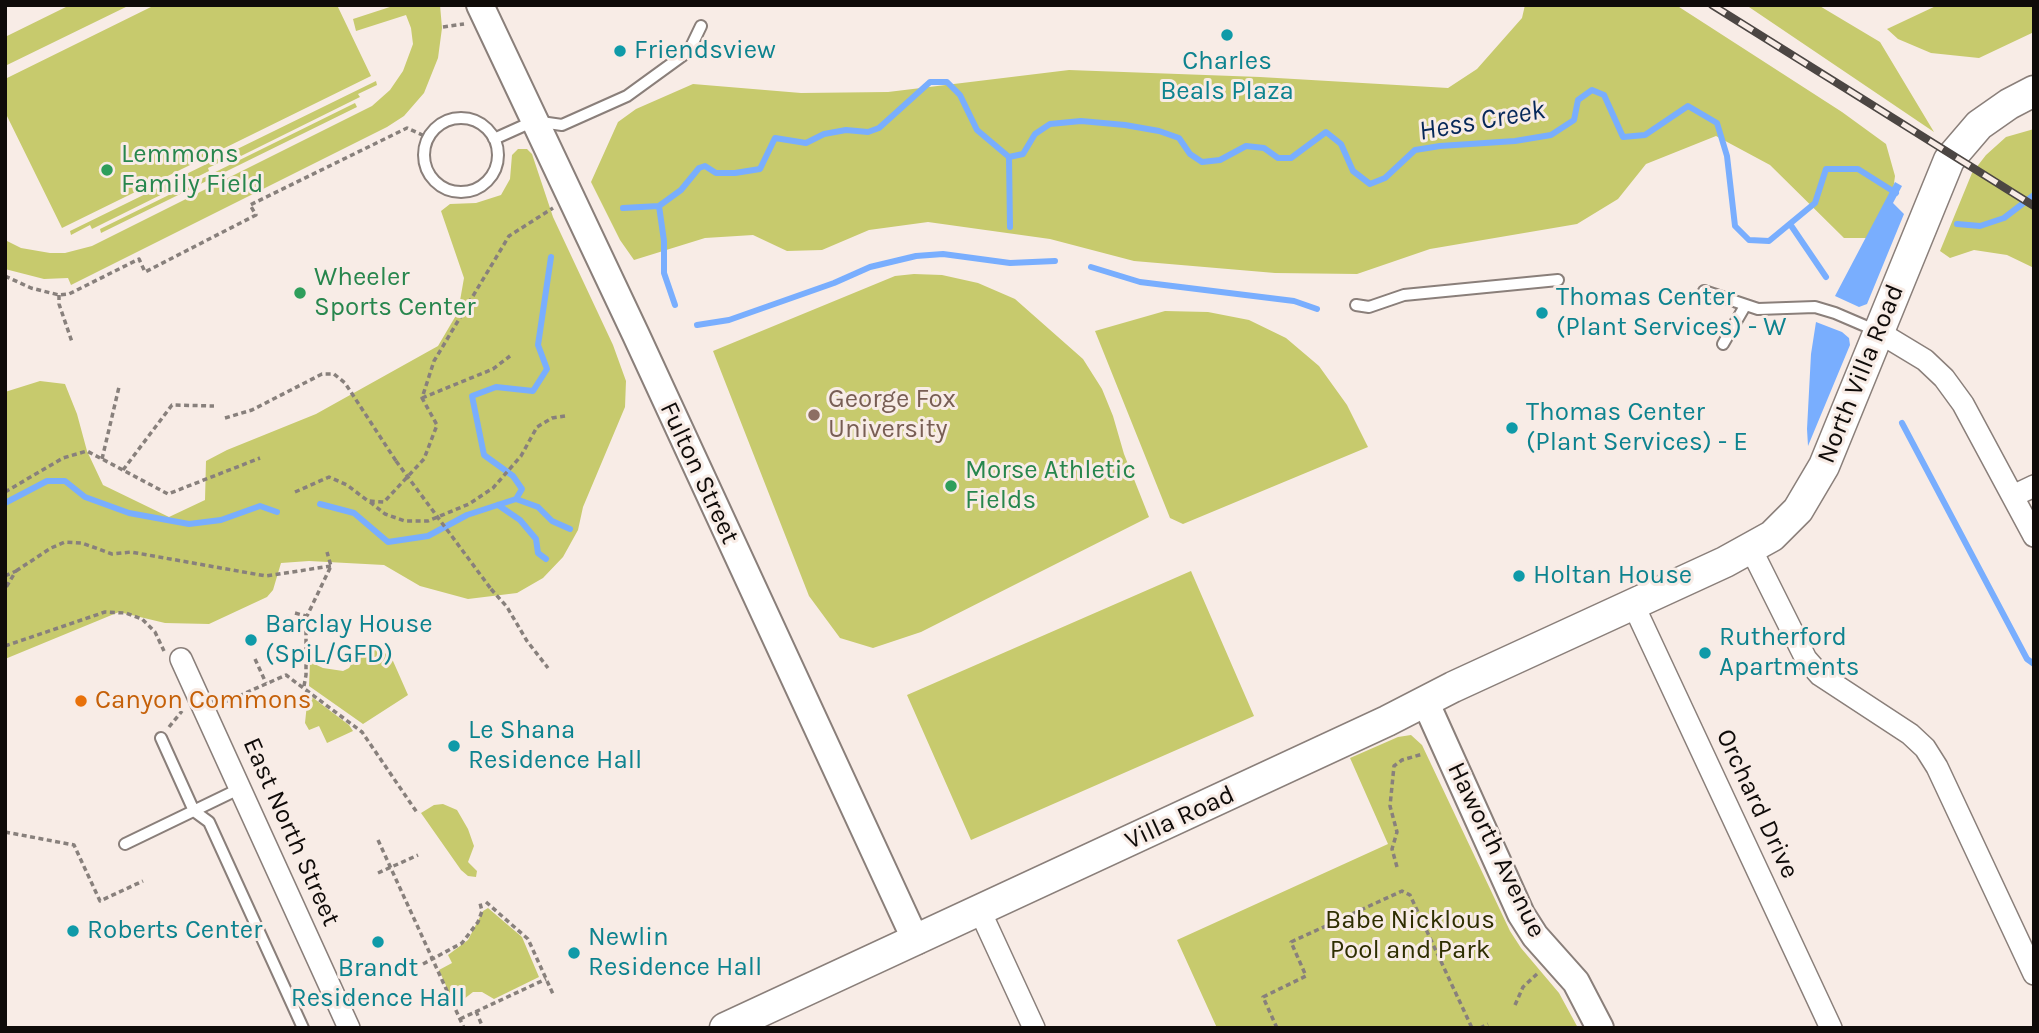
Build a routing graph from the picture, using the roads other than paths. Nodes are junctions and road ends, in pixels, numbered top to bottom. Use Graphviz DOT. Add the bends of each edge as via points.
graph roads {
  1 [pos="475,13"];
  2 [pos="701,26"];
  3 [pos="2034,91"];
  4 [pos="534,121"];
  5 [pos="495,139"];
  6 [pos="1558,280"];
  7 [pos="1704,291"];
  8 [pos="1356,305"];
  9 [pos="1745,306"];
  10 [pos="1877,331"];
  11 [pos="1723,344"];
  12 [pos="2034,486"];
  13 [pos="2013,496"];
  14 [pos="2034,536"];
  15 [pos="1751,549"];
  16 [pos="1633,604"];
  17 [pos="174,657"];
  18 [pos="1425,701"];
  19 [pos="161,738"];
  20 [pos="241,788"];
  21 [pos="194,811"];
  22 [pos="125,844"];
  23 [pos="980,911"];
  24 [pos="916,941"];
  25 [pos="2034,974"];
  26 [pos="303,1028"];
  27 [pos="349,1028"];
  28 [pos="725,1028"];
  29 [pos="1034,1028"];
  30 [pos="1600,1028"];
  31 [pos="1831,1028"];
  1 -- 4 [label="street, Fulton Street"];
  2 -- 4 [label="lane" via="688,51 627,96 562,125"];
  3 -- 10 [label="main road, North Villa Road" via="1979,125 1949,160"];
  4 -- 5 [label="lane"];
  4 -- 24 [label="street, Fulton Street"];
  5 -- 5 [label="lane" via="496,167 478,189 449,191 428,172 424,158 429,138 444,122 473,120"];
  6 -- 8 [label="lane" via="1405,295 1369,306"];
  7 -- 9 [label="lane"];
  9 -- 10 [label="lane" via="1815,307"];
  9 -- 11 [label="lane"];
  10 -- 13 [label="street" via="1925,360 1944,378"];
  10 -- 15 [label="main road, North Villa Road" via="1813,486 1798,510"];
  12 -- 13 [label="street"];
  13 -- 14 [label="street"];
  15 -- 16 [label="main road, North Villa Road"];
  15 -- 25 [label="street" via="1806,659 1820,675 1925,748"];
  16 -- 18 [label="main road, Villa Road"];
  16 -- 31 [label="street, Orchard Drive"];
  17 -- 20 [label="street, East North Street"];
  18 -- 23 [label="main road, Villa Road"];
  18 -- 30 [label="street, Haworth Avenue" via="1521,914 1576,982"];
  19 -- 21 [label="lane"];
  20 -- 21 [label="lane"];
  20 -- 27 [label="street, East North Street"];
  21 -- 22 [label="lane"];
  21 -- 26 [label="lane" via="209,822"];
  23 -- 24 [label="main road, Villa Road"];
  23 -- 29 [label="street"];
  24 -- 28 [label="main road, Villa Road"];
}
